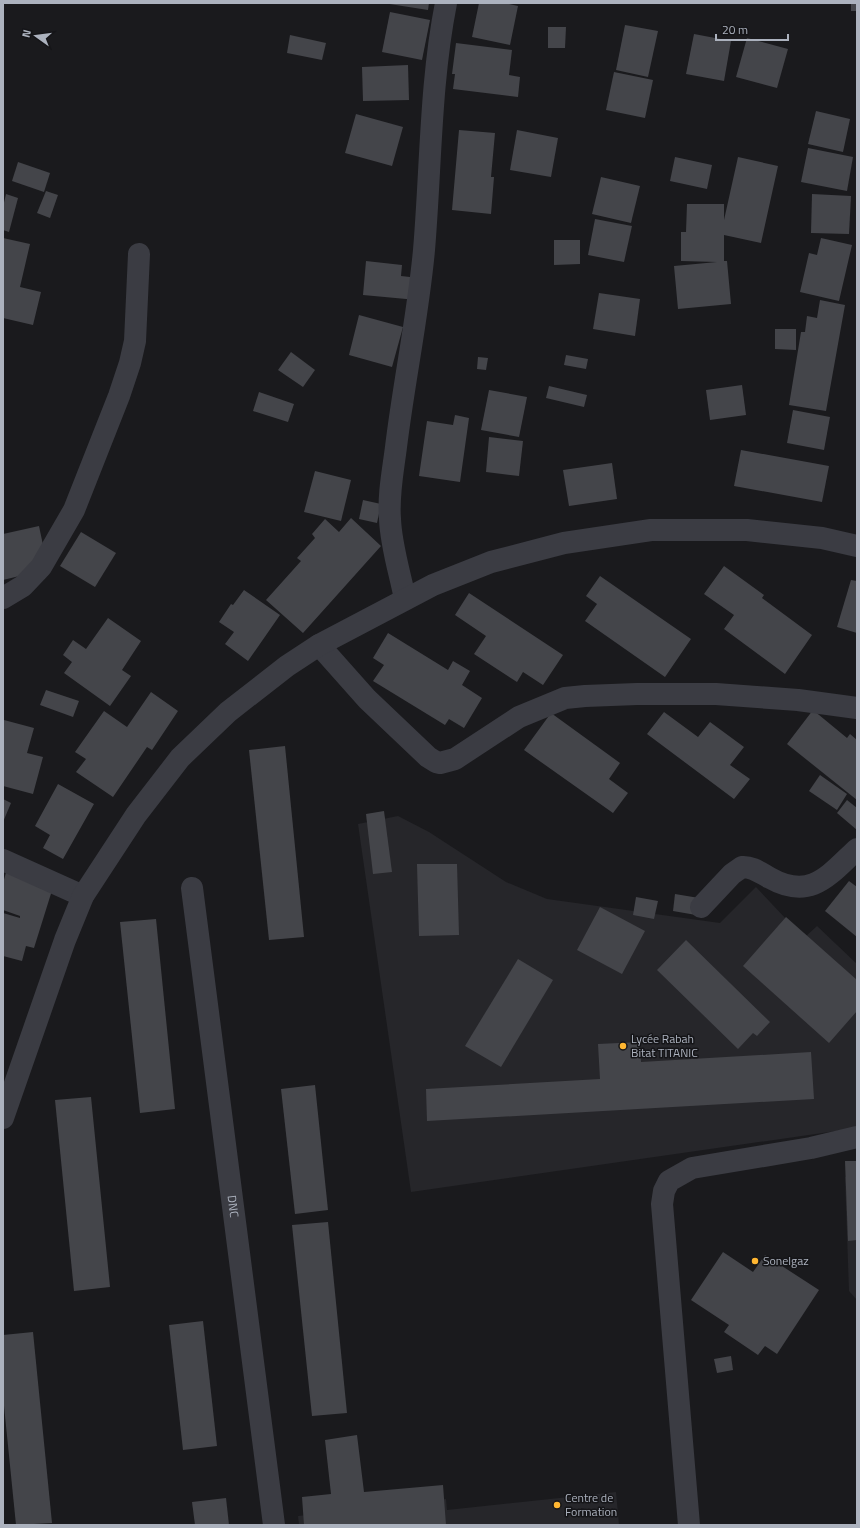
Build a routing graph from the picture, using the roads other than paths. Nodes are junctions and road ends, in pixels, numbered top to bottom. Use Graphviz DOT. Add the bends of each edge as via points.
graph roads {
  1 [pos="446,3"];
  2 [pos="138,254"];
  3 [pos="857,546"];
  4 [pos="3,598"];
  5 [pos="405,599"];
  6 [pos="319,645"];
  7 [pos="857,708"];
  8 [pos="857,849"];
  9 [pos="3,860"];
  10 [pos="192,888"];
  11 [pos="83,896"];
  12 [pos="701,907"];
  13 [pos="3,1118"];
  14 [pos="857,1137"];
  15 [pos="274,1525"];
  16 [pos="689,1525"];
  1 -- 5 [label="street" via="437,54 424,250 390,496 391,532"];
  2 -- 4 [label="street" via="135,341 119,396 74,510 41,567 23,586"];
  3 -- 5 [label="street" via="822,538 748,530 651,530 564,543 492,562 433,584"];
  5 -- 6 [label="street"];
  6 -- 7 [label="street" via="367,699 436,762 455,758 520,717 565,698 637,694 716,694 798,700"];
  6 -- 11 [label="street" via="287,666 228,712 180,758 136,815"];
  8 -- 12 [label="street" via="820,882 808,886 782,884 751,868 742,867"];
  9 -- 11 [label="street"];
  10 -- 15 [label="street, DNC"];
  11 -- 13 [label="street" via="65,940"];
  14 -- 16 [label="street" via="811,1148 692,1168 669,1181 664,1192 662,1204"];
}
